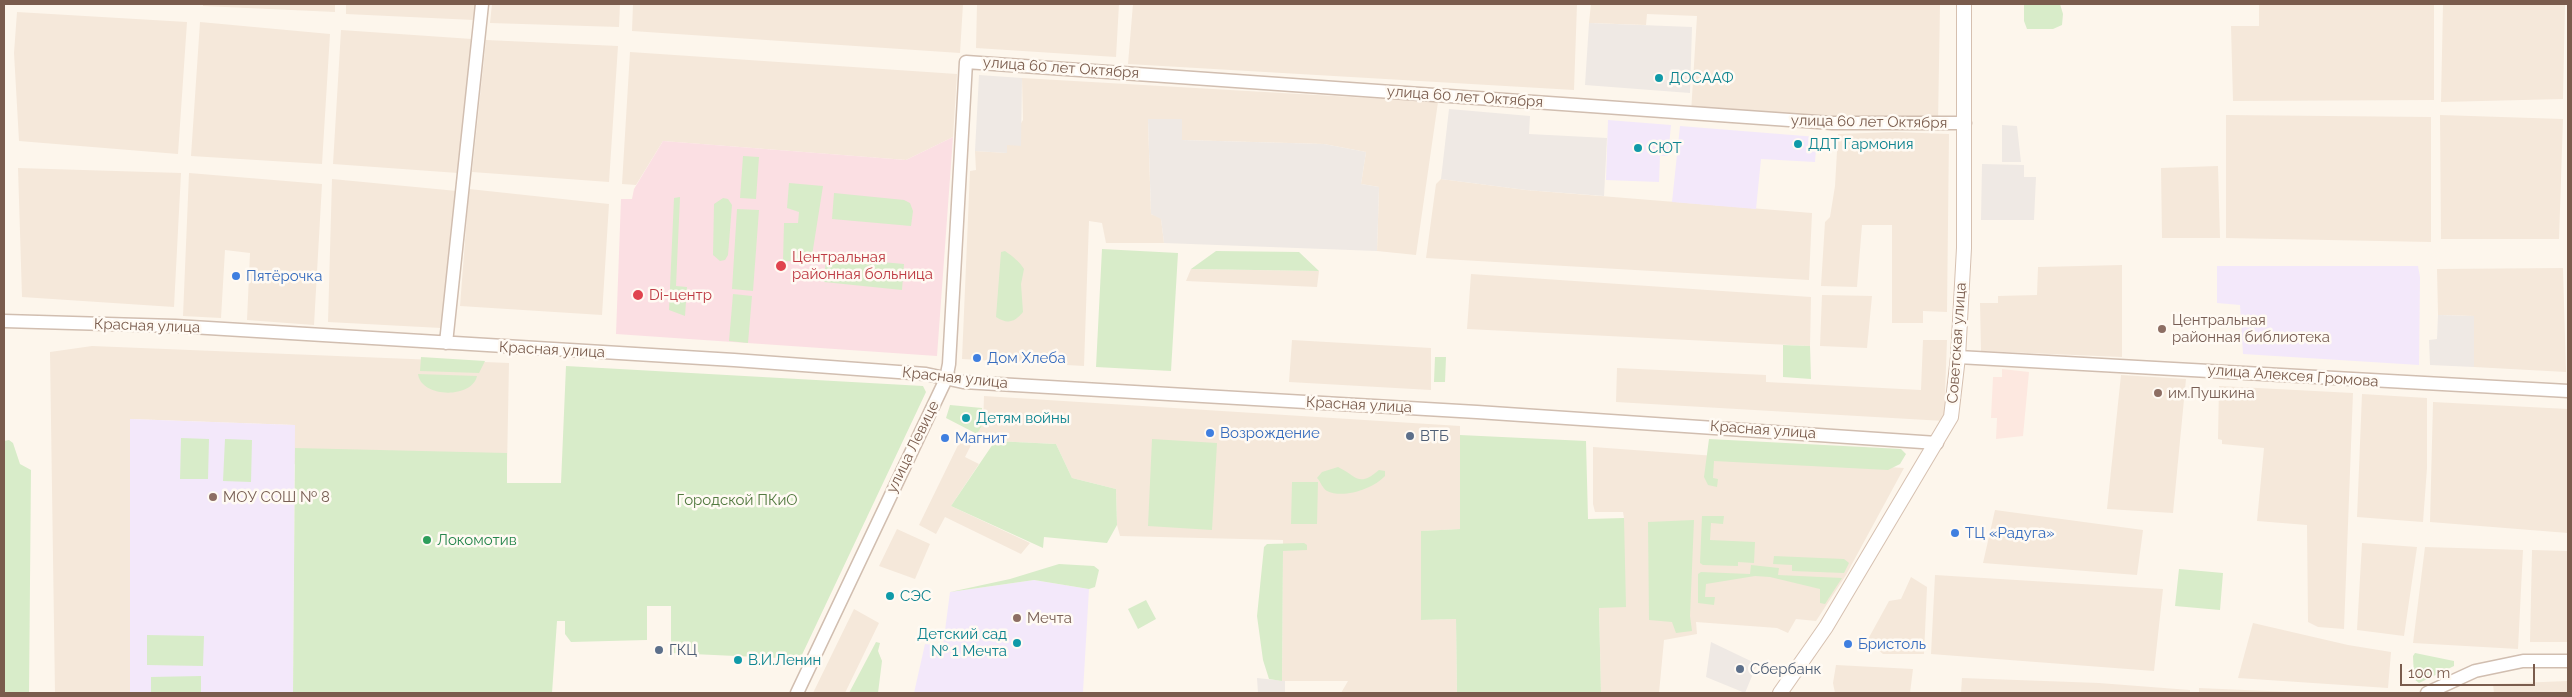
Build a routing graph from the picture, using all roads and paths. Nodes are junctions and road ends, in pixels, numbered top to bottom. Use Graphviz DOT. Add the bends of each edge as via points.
graph roads {
  1 [pos="482,4"];
  2 [pos="1964,4"];
  3 [pos="966,62"];
  4 [pos="1965,123"];
  5 [pos="4,322"];
  6 [pos="446,343"];
  7 [pos="1958,357"];
  8 [pos="946,379"];
  9 [pos="2568,391"];
  10 [pos="1937,443"];
  11 [pos="2568,661"];
  12 [pos="797,693"];
  13 [pos="1780,693"];
  14 [pos="2427,693"];
  1 -- 6 [label="street"];
  2 -- 4 [label="main road, Советская улица"];
  3 -- 4 [label="street, улица 60 лет Октября" via="1832,123"];
  3 -- 8 [label="street, улица Левице"];
  4 -- 7 [label="main road, Советская улица" via="1964,248"];
  5 -- 6 [label="street, Красная улица" via="175,326"];
  6 -- 8 [label="street, Красная улица" via="917,373"];
  7 -- 9 [label="street, улица Алексея Громова"];
  7 -- 10 [label="main road, Советская улица" via="1951,417"];
  8 -- 10 [label="street, Красная улица"];
  8 -- 12 [label="street, улица Левице"];
  10 -- 13 [label="main road, Советская улица" via="1826,628"];
  11 -- 14 [label="street" via="2523,661 2475,671"];
}
